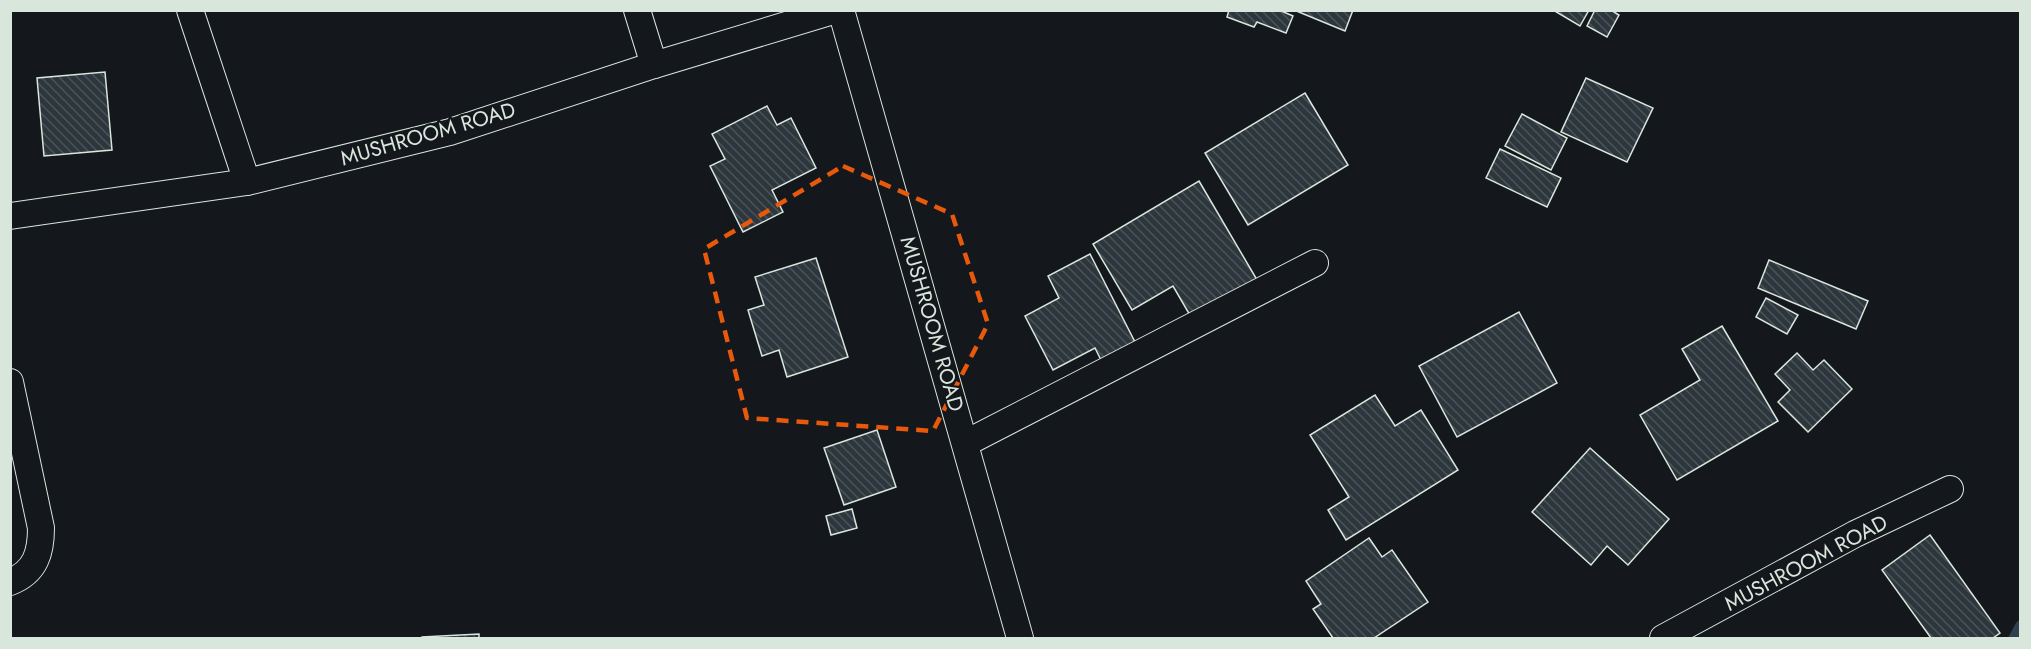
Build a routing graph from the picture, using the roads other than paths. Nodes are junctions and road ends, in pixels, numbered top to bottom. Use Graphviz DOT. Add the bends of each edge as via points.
graph roads {
  1 [pos="190,10"];
  2 [pos="637,10"];
  3 [pos="836,10"];
  4 [pos="841,10"];
  5 [pos="654,65"];
  6 [pos="247,182"];
  7 [pos="10,216"];
  8 [pos="1315,263"];
  9 [pos="10,382"];
  10 [pos="966,443"];
  11 [pos="1950,489"];
  12 [pos="10,582"];
  13 [pos="1020,639"];
  14 [pos="1663,639"];
  1 -- 6 [label="street"];
  2 -- 5 [label="street"];
  3 -- 5 [label="street, MUSHROOM ROAD"];
  4 -- 10 [label="street, MUSHROOM ROAD"];
  5 -- 6 [label="street, MUSHROOM ROAD" via="450,132"];
  6 -- 7 [label="street, MUSHROOM ROAD"];
  8 -- 10 [label="street"];
  9 -- 12 [label="street" via="42,528 36,561"];
  10 -- 13 [label="street, MUSHROOM ROAD"];
  11 -- 14 [label="street, MUSHROOM ROAD" via="1855,534"];
}
